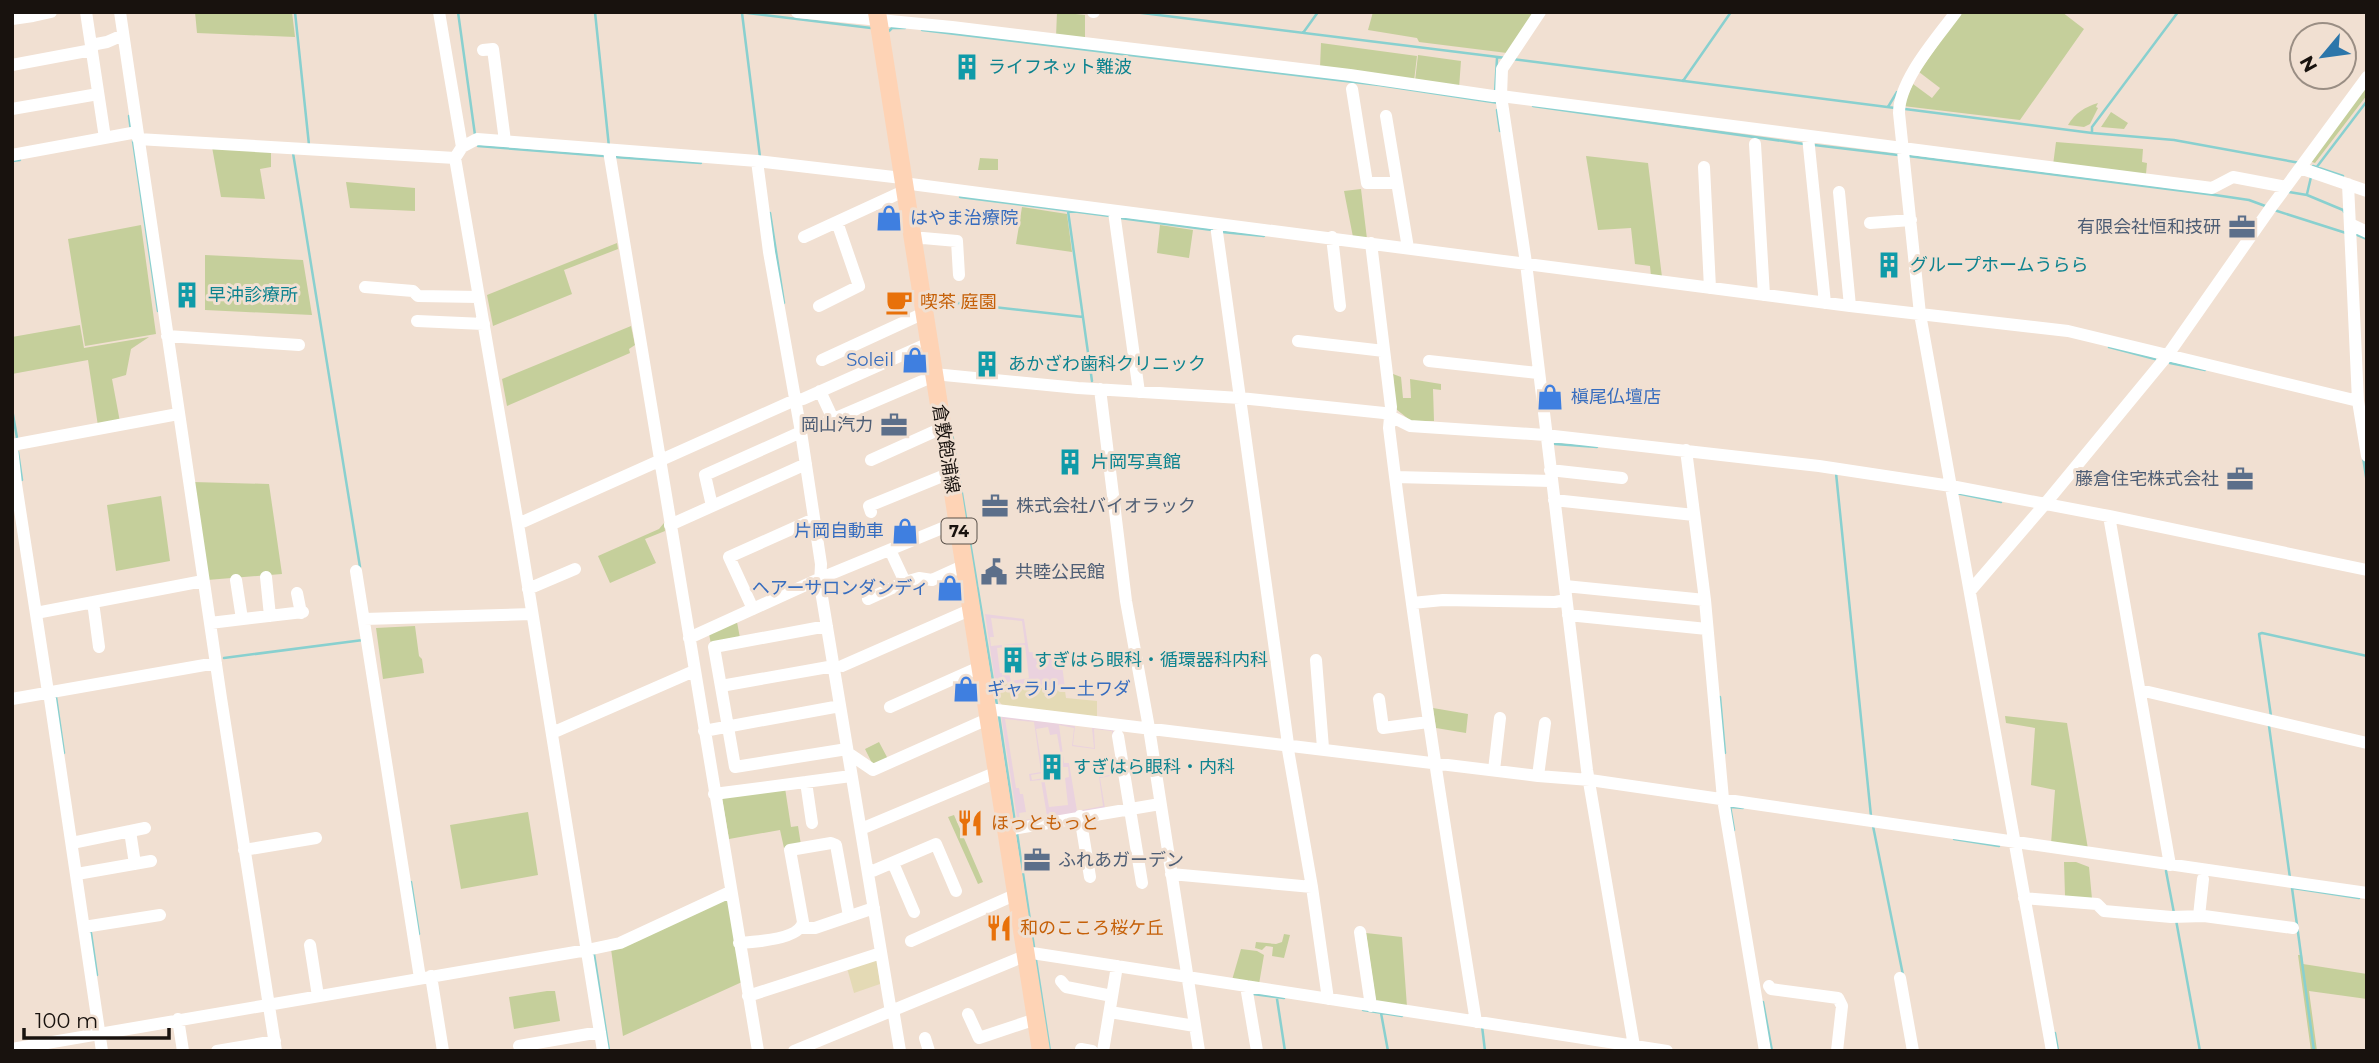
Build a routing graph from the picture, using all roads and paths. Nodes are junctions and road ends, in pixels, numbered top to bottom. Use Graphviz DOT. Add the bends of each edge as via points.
graph roads {
  1 [pos="51,12"];
  2 [pos="86,12"];
  3 [pos="120,12"];
  4 [pos="439,12"];
  5 [pos="797,12"];
  6 [pos="1540,12"];
  7 [pos="1956,12"];
  8 [pos="32,14"];
  9 [pos="877,17"];
  10 [pos="12,19"];
  11 [pos="123,35"];
  12 [pos="91,47"];
  13 [pos="483,50"];
  14 [pos="12,65"];
  15 [pos="2367,77"];
  16 [pos="1352,89"];
  17 [pos="99,94"];
  18 [pos="1499,99"];
  19 [pos="12,109"];
  20 [pos="1386,116"];
  21 [pos="134,134"];
  22 [pos="105,138"];
  23 [pos="505,142"];
  24 [pos="1809,142"];
  25 [pos="1755,144"];
  26 [pos="609,151"];
  27 [pos="458,152"];
  28 [pos="1904,154"];
  29 [pos="12,155"];
  30 [pos="757,161"];
  31 [pos="1704,167"];
  32 [pos="2306,168"];
  33 [pos="1396,183"];
  34 [pos="906,184"];
  35 [pos="2348,184"];
  36 [pos="2285,189"];
  37 [pos="2367,191"];
  38 [pos="1839,192"];
  39 [pos="1114,215"];
  40 [pos="1911,220"];
  41 [pos="837,222"];
  42 [pos="1870,223"];
  43 [pos="1216,225"];
  44 [pos="2350,229"];
  45 [pos="2367,232"];
  46 [pos="804,237"];
  47 [pos="918,239"];
  48 [pos="1332,241"];
  49 [pos="1371,247"];
  50 [pos="1408,248"];
  51 [pos="1524,265"];
  52 [pos="959,275"];
  53 [pos="365,287"];
  54 [pos="1710,288"];
  55 [pos="1764,295"];
  56 [pos="479,297"];
  57 [pos="1825,303"];
  58 [pos="819,306"];
  59 [pos="1340,306"];
  60 [pos="1850,306"];
  61 [pos="924,313"];
  62 [pos="1921,318"];
  63 [pos="417,321"];
  64 [pos="484,324"];
  65 [pos="167,336"];
  66 [pos="1298,341"];
  67 [pos="929,343"];
  68 [pos="299,345"];
  69 [pos="1384,351"];
  70 [pos="2167,356"];
  71 [pos="822,360"];
  72 [pos="1429,360"];
  73 [pos="1535,373"];
  74 [pos="939,375"];
  75 [pos="1100,389"];
  76 [pos="820,391"];
  77 [pos="1139,392"];
  78 [pos="799,399"];
  79 [pos="1241,400"];
  80 [pos="2359,404"];
  81 [pos="175,415"];
  82 [pos="1390,415"];
  83 [pos="833,419"];
  84 [pos="817,426"];
  85 [pos="942,428"];
  86 [pos="801,432"];
  87 [pos="1545,435"];
  88 [pos="15,445"];
  89 [pos="1686,453"];
  90 [pos="2367,456"];
  91 [pos="871,460"];
  92 [pos="659,462"];
  93 [pos="806,464"];
  94 [pos="950,473"];
  95 [pos="1398,477"];
  96 [pos="1549,478"];
  97 [pos="1622,478"];
  98 [pos="14,484"];
  99 [pos="1951,486"];
  100 [pos="1554,500"];
  101 [pos="2045,504"];
  102 [pos="712,506"];
  103 [pos="871,512"];
  104 [pos="1694,515"];
  105 [pos="814,519"];
  106 [pos="2109,519"];
  107 [pos="957,522"];
  108 [pos="521,524"];
  109 [pos="672,524"];
  110 [pos="891,553"];
  111 [pos="965,565"];
  112 [pos="575,569"];
  113 [pos="2367,570"];
  114 [pos="356,571"];
  115 [pos="266,577"];
  116 [pos="821,578"];
  117 [pos="236,580"];
  118 [pos="200,581"];
  119 [pos="905,582"];
  120 [pos="532,588"];
  121 [pos="1970,591"];
  122 [pos="298,593"];
  123 [pos="1564,597"];
  124 [pos="868,599"];
  125 [pos="1705,600"];
  126 [pos="93,602"];
  127 [pos="1415,603"];
  128 [pos="753,609"];
  129 [pos="972,609"];
  130 [pos="39,612"];
  131 [pos="533,614"];
  132 [pos="1568,615"];
  133 [pos="270,616"];
  134 [pos="367,619"];
  135 [pos="242,620"];
  136 [pos="210,623"];
  137 [pos="827,626"];
  138 [pos="1707,629"];
  139 [pos="691,637"];
  140 [pos="99,647"];
  141 [pos="1316,660"];
  142 [pos="212,664"];
  143 [pos="838,666"];
  144 [pos="982,666"];
  145 [pos="694,671"];
  146 [pos="721,686"];
  147 [pos="51,690"];
  148 [pos="2140,690"];
  149 [pos="12,699"];
  150 [pos="1379,699"];
  151 [pos="841,706"];
  152 [pos="890,707"];
  153 [pos="989,713"];
  154 [pos="1500,718"];
  155 [pos="1428,722"];
  156 [pos="1545,723"];
  157 [pos="728,727"];
  158 [pos="1149,728"];
  159 [pos="554,731"];
  160 [pos="707,731"];
  161 [pos="1118,736"];
  162 [pos="2367,743"];
  163 [pos="1289,746"];
  164 [pos="1323,748"];
  165 [pos="851,755"];
  166 [pos="1434,766"];
  167 [pos="1494,770"];
  168 [pos="998,772"];
  169 [pos="851,776"];
  170 [pos="1538,776"];
  171 [pos="1590,780"];
  172 [pos="806,782"];
  173 [pos="717,794"];
  174 [pos="1723,799"];
  175 [pos="1157,804"];
  176 [pos="1130,807"];
  177 [pos="1080,816"];
  178 [pos="812,823"];
  179 [pos="145,828"];
  180 [pos="864,828"];
  181 [pos="1013,829"];
  182 [pos="130,831"];
  183 [pos="316,838"];
  184 [pos="75,842"];
  185 [pos="2014,843"];
  186 [pos="244,850"];
  187 [pos="151,861"];
  188 [pos="893,863"];
  189 [pos="135,864"];
  190 [pos="2170,865"];
  191 [pos="871,872"];
  192 [pos="80,873"];
  193 [pos="1171,874"];
  194 [pos="1090,877"];
  195 [pos="2203,878"];
  196 [pos="1142,883"];
  197 [pos="1312,887"];
  198 [pos="956,891"];
  199 [pos="730,892"];
  200 [pos="2367,893"];
  201 [pos="1017,894"];
  202 [pos="2028,898"];
  203 [pos="874,908"];
  204 [pos="914,912"];
  205 [pos="160,915"];
  206 [pos="849,916"];
  207 [pos="2199,916"];
  208 [pos="88,926"];
  209 [pos="802,928"];
  210 [pos="2293,928"];
  211 [pos="1360,932"];
  212 [pos="911,941"];
  213 [pos="743,943"];
  214 [pos="310,945"];
  215 [pos="591,949"];
  216 [pos="881,953"];
  217 [pos="1026,954"];
  218 [pos="1117,969"];
  219 [pos="1900,978"];
  220 [pos="427,979"];
  221 [pos="1188,981"];
  222 [pos="1769,986"];
  223 [pos="1064,987"];
  224 [pos="1247,990"];
  225 [pos="751,995"];
  226 [pos="318,996"];
  227 [pos="1112,996"];
  228 [pos="1332,1000"];
  229 [pos="267,1006"];
  230 [pos="1371,1006"];
  231 [pos="893,1009"];
  232 [pos="1110,1012"];
  233 [pos="968,1014"];
  234 [pos="1037,1019"];
  235 [pos="1479,1022"];
  236 [pos="179,1023"];
  237 [pos="1192,1025"];
  238 [pos="600,1032"];
  239 [pos="101,1037"];
  240 [pos="272,1044"];
  241 [pos="519,1046"];
  242 [pos="1597,1046"];
  243 [pos="12,1049"];
  244 [pos="1636,1049"];
  245 [pos="183,1051"];
  246 [pos="218,1051"];
  247 [pos="443,1051"];
  248 [pos="603,1051"];
  249 [pos="758,1051"];
  250 [pos="794,1051"];
  251 [pos="900,1051"];
  252 [pos="1041,1051"];
  253 [pos="1103,1051"];
  254 [pos="1199,1051"];
  255 [pos="1257,1051"];
  256 [pos="1667,1051"];
  257 [pos="1765,1051"];
  258 [pos="1837,1051"];
  259 [pos="1913,1051"];
  260 [pos="2052,1051"];
  1 -- 8 [label="street"];
  2 -- 12 [label="street"];
  3 -- 11 [label="street"];
  4 -- 27 [label="street"];
  5 -- 9 [label="street"];
  6 -- 18 [label="street" via="1509,57"];
  7 -- 28 [label="street" via="1905,89 1899,109"];
  8 -- 10 [label="street"];
  9 -- 18 [label="street" via="1337,74"];
  9 -- 34 [label="main road, 倉敷飽浦線 / 74"];
  11 -- 12 [label="street"];
  11 -- 21 [label="street"];
  12 -- 14 [label="street"];
  12 -- 17 [label="street"];
  13 -- 23 [label="street" via="493,49"];
  15 -- 32 [label="street"];
  16 -- 33 [label="street" via="1367,183"];
  17 -- 19 [label="street"];
  17 -- 22 [label="street"];
  18 -- 24 [label="street"];
  18 -- 51 [label="street"];
  20 -- 33 [label="street"];
  21 -- 22 [label="street"];
  21 -- 27 [label="street" via="292,148"];
  21 -- 65 [label="street"];
  22 -- 29 [label="street"];
  23 -- 26 [label="street"];
  23 -- 27 [label="street" via="477,139"];
  24 -- 28 [label="street"];
  24 -- 57 [label="street"];
  25 -- 55 [label="street"];
  26 -- 30 [label="street"];
  26 -- 92 [label="street"];
  27 -- 56 [label="street"];
  28 -- 36 [label="street" via="2212,188 2233,177"];
  28 -- 40 [label="street"];
  30 -- 34 [label="street"];
  30 -- 78 [label="street" via="769,252"];
  31 -- 54 [label="street"];
  32 -- 35 [label="street"];
  32 -- 36 [label="street"];
  33 -- 50 [label="street"];
  34 -- 39 [label="street"];
  34 -- 41 [label="street"];
  34 -- 47 [label="main road, 倉敷飽浦線 / 74"];
  35 -- 37 [label="street"];
  35 -- 44 [label="street"];
  36 -- 70 [label="street"];
  38 -- 60 [label="street"];
  39 -- 43 [label="street"];
  39 -- 77 [label="street"];
  40 -- 42 [label="street"];
  40 -- 62 [label="street"];
  41 -- 46 [label="street"];
  41 -- 58 [label="street" via="859,286"];
  43 -- 48 [label="street"];
  43 -- 79 [label="street"];
  44 -- 45 [label="street"];
  44 -- 80 [label="street"];
  47 -- 52 [label="street" via="957,241"];
  47 -- 61 [label="main road, 倉敷飽浦線 / 74"];
  48 -- 49 [label="street"];
  48 -- 59 [label="street"];
  49 -- 50 [label="street"];
  49 -- 69 [label="street"];
  50 -- 51 [label="street"];
  51 -- 54 [label="street"];
  51 -- 73 [label="street"];
  53 -- 56 [label="street" via="413,291 418,296"];
  54 -- 55 [label="street"];
  55 -- 57 [label="street"];
  56 -- 64 [label="street"];
  57 -- 60 [label="street"];
  60 -- 62 [label="street"];
  61 -- 67 [label="main road, 倉敷飽浦線 / 74"];
  61 -- 71 [label="street"];
  62 -- 70 [label="street" via="2068,331"];
  62 -- 99 [label="street"];
  63 -- 64 [label="street"];
  64 -- 108 [label="street"];
  65 -- 68 [label="street"];
  65 -- 81 [label="street"];
  66 -- 69 [label="street"];
  67 -- 74 [label="main road, 倉敷飽浦線 / 74"];
  67 -- 76 [label="street"];
  69 -- 82 [label="street"];
  70 -- 80 [label="street"];
  70 -- 101 [label="street"];
  72 -- 73 [label="street"];
  73 -- 87 [label="street"];
  74 -- 75 [label="street"];
  74 -- 83 [label="street"];
  74 -- 85 [label="main road, 倉敷飽浦線 / 74"];
  75 -- 77 [label="street"];
  75 -- 158 [label="street" via="1126,601"];
  76 -- 78 [label="street"];
  76 -- 83 [label="street"];
  77 -- 79 [label="street"];
  78 -- 86 [label="street"];
  78 -- 92 [label="street"];
  79 -- 82 [label="street"];
  79 -- 163 [label="street"];
  80 -- 90 [label="street"];
  81 -- 88 [label="street"];
  81 -- 118 [label="street"];
  82 -- 87 [label="street" via="1410,426"];
  82 -- 95 [label="street"];
  83 -- 84 [label="street"];
  85 -- 91 [label="street"];
  85 -- 94 [label="main road, 倉敷飽浦線 / 74"];
  86 -- 93 [label="street"];
  86 -- 102 [label="street" via="705,475"];
  87 -- 89 [label="street"];
  87 -- 96 [label="street"];
  88 -- 98 [label="street"];
  89 -- 99 [label="street" via="1819,466"];
  89 -- 104 [label="street"];
  92 -- 108 [label="street"];
  92 -- 109 [label="street"];
  93 -- 102 [label="street"];
  93 -- 105 [label="street"];
  94 -- 103 [label="street" via="869,506"];
  94 -- 107 [label="main road, 倉敷飽浦線 / 74"];
  95 -- 96 [label="street"];
  95 -- 127 [label="street"];
  96 -- 97 [label="street"];
  96 -- 100 [label="street"];
  98 -- 130 [label="street"];
  99 -- 101 [label="street"];
  99 -- 121 [label="street"];
  100 -- 104 [label="street"];
  100 -- 123 [label="street"];
  101 -- 106 [label="street"];
  101 -- 121 [label="street"];
  102 -- 109 [label="street"];
  104 -- 125 [label="street"];
  105 -- 116 [label="street"];
  105 -- 128 [label="street" via="729,557"];
  106 -- 113 [label="street"];
  106 -- 148 [label="street"];
  107 -- 110 [label="street"];
  107 -- 111 [label="main road, 倉敷飽浦線 / 74"];
  108 -- 120 [label="street"];
  109 -- 139 [label="street"];
  110 -- 116 [label="street"];
  110 -- 119 [label="street"];
  111 -- 119 [label="street" via="932,580"];
  111 -- 129 [label="main road, 倉敷飽浦線 / 74"];
  112 -- 120 [label="street"];
  114 -- 134 [label="street"];
  115 -- 133 [label="street"];
  116 -- 128 [label="street"];
  116 -- 137 [label="street"];
  117 -- 135 [label="street"];
  118 -- 126 [label="street"];
  118 -- 136 [label="street"];
  119 -- 124 [label="street"];
  120 -- 131 [label="street"];
  121 -- 185 [label="street"];
  122 -- 133 [label="street" via="302,612"];
  123 -- 125 [label="street"];
  123 -- 127 [label="street"];
  123 -- 132 [label="street"];
  125 -- 138 [label="street"];
  126 -- 130 [label="street"];
  126 -- 140 [label="street"];
  127 -- 155 [label="street"];
  128 -- 139 [label="street"];
  129 -- 143 [label="street"];
  129 -- 144 [label="main road, 倉敷飽浦線 / 74"];
  130 -- 147 [label="street"];
  131 -- 134 [label="street"];
  131 -- 159 [label="street"];
  132 -- 138 [label="street"];
  132 -- 171 [label="street"];
  133 -- 135 [label="street"];
  134 -- 220 [label="street"];
  135 -- 136 [label="street"];
  136 -- 142 [label="street"];
  137 -- 143 [label="street"];
  137 -- 146 [label="street" via="714,647"];
  138 -- 174 [label="street"];
  139 -- 145 [label="street"];
  141 -- 164 [label="street"];
  142 -- 147 [label="street"];
  142 -- 186 [label="street"];
  143 -- 146 [label="street"];
  143 -- 151 [label="street"];
  144 -- 152 [label="street"];
  144 -- 153 [label="main road, 倉敷飽浦線 / 74"];
  145 -- 159 [label="street"];
  145 -- 160 [label="street"];
  146 -- 157 [label="street"];
  147 -- 149 [label="street"];
  147 -- 184 [label="street"];
  148 -- 162 [label="street"];
  148 -- 190 [label="street"];
  150 -- 155 [label="street" via="1383,728"];
  151 -- 157 [label="street"];
  151 -- 165 [label="street"];
  153 -- 158 [label="street"];
  153 -- 165 [label="street" via="873,770"];
  153 -- 168 [label="main road, 倉敷飽浦線 / 74"];
  154 -- 167 [label="street"];
  155 -- 166 [label="street"];
  156 -- 170 [label="street"];
  157 -- 160 [label="street"];
  157 -- 165 [label="street" via="735,767"];
  158 -- 163 [label="street"];
  158 -- 175 [label="street"];
  159 -- 215 [label="street"];
  160 -- 173 [label="street"];
  161 -- 176 [label="street"];
  163 -- 164 [label="street"];
  163 -- 197 [label="street"];
  164 -- 166 [label="street"];
  165 -- 169 [label="street"];
  166 -- 167 [label="street"];
  166 -- 235 [label="street"];
  167 -- 170 [label="street"];
  168 -- 180 [label="street"];
  168 -- 181 [label="main road, 倉敷飽浦線 / 74"];
  169 -- 172 [label="street"];
  169 -- 180 [label="street"];
  170 -- 171 [label="street"];
  171 -- 174 [label="street"];
  171 -- 244 [label="street"];
  172 -- 173 [label="street"];
  172 -- 178 [label="street"];
  173 -- 199 [label="street"];
  174 -- 185 [label="street"];
  174 -- 257 [label="street"];
  175 -- 176 [label="street"];
  175 -- 193 [label="street"];
  176 -- 177 [label="street"];
  176 -- 196 [label="street"];
  177 -- 181 [label="street"];
  177 -- 194 [label="street"];
  179 -- 182 [label="street"];
  180 -- 191 [label="street"];
  181 -- 201 [label="main road, 倉敷飽浦線 / 74"];
  182 -- 184 [label="street"];
  182 -- 189 [label="street"];
  183 -- 186 [label="street"];
  184 -- 192 [label="street"];
  185 -- 190 [label="street"];
  185 -- 202 [label="street"];
  186 -- 229 [label="street"];
  187 -- 189 [label="street"];
  188 -- 191 [label="street"];
  188 -- 198 [label="street" via="936,844"];
  188 -- 204 [label="street"];
  189 -- 192 [label="street"];
  190 -- 200 [label="street"];
  191 -- 203 [label="street"];
  192 -- 208 [label="street"];
  193 -- 197 [label="street"];
  193 -- 221 [label="street"];
  195 -- 207 [label="street"];
  197 -- 228 [label="street"];
  199 -- 213 [label="street"];
  199 -- 215 [label="street" via="620,943"];
  201 -- 212 [label="street"];
  201 -- 217 [label="main road, 倉敷飽浦線 / 74"];
  202 -- 207 [label="street" via="2097,904 2104,911"];
  202 -- 260 [label="street"];
  203 -- 206 [label="street"];
  203 -- 216 [label="street"];
  205 -- 208 [label="street"];
  206 -- 209 [label="street"];
  206 -- 209 [label="street" via="836,845 790,850"];
  207 -- 210 [label="street"];
  208 -- 239 [label="street"];
  209 -- 213 [label="street"];
  211 -- 230 [label="street"];
  213 -- 225 [label="street"];
  214 -- 226 [label="street"];
  215 -- 220 [label="street"];
  215 -- 238 [label="street"];
  216 -- 225 [label="street"];
  216 -- 231 [label="street"];
  217 -- 218 [label="street"];
  217 -- 231 [label="street"];
  217 -- 234 [label="main road, 倉敷飽浦線 / 74"];
  218 -- 221 [label="street"];
  218 -- 227 [label="street"];
  219 -- 259 [label="street"];
  220 -- 226 [label="street"];
  220 -- 247 [label="street"];
  221 -- 224 [label="street"];
  221 -- 237 [label="street"];
  222 -- 258 [label="street" via="1838,998 1842,1006"];
  223 -- 227 [label="street"];
  224 -- 228 [label="street"];
  224 -- 255 [label="street"];
  225 -- 249 [label="street"];
  226 -- 229 [label="street"];
  227 -- 232 [label="street"];
  228 -- 230 [label="street"];
  229 -- 236 [label="street"];
  229 -- 240 [label="street"];
  230 -- 235 [label="street"];
  231 -- 250 [label="street"];
  231 -- 251 [label="street"];
  232 -- 237 [label="street"];
  232 -- 253 [label="street"];
  233 -- 234 [label="street" via="979,1038"];
  234 -- 252 [label="main road, 倉敷飽浦線 / 74"];
  235 -- 242 [label="street"];
  236 -- 239 [label="street"];
  236 -- 245 [label="street"];
  237 -- 254 [label="street"];
  238 -- 241 [label="street"];
  238 -- 248 [label="street"];
  239 -- 243 [label="street"];
  240 -- 246 [label="street"];
  242 -- 244 [label="street"];
  244 -- 256 [label="street"];
}
